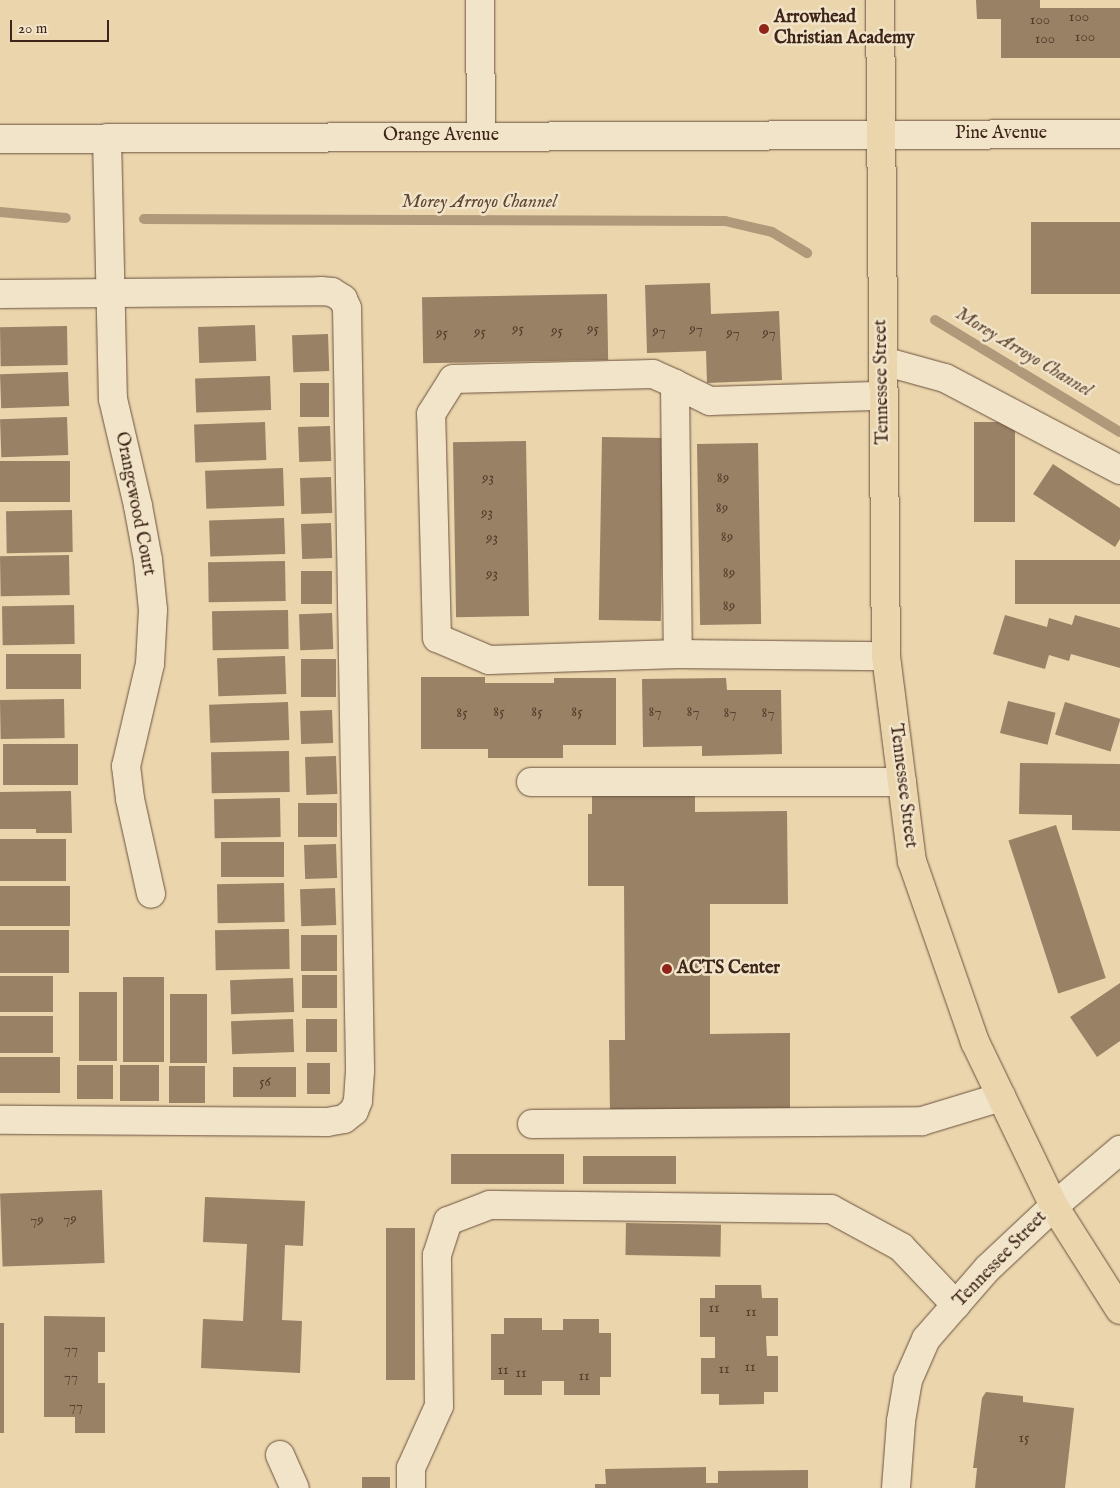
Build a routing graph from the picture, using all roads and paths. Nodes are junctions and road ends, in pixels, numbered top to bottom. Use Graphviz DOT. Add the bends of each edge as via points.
graph roads {
  1 [pos="880,0"];
  2 [pos="480,11"];
  3 [pos="881,134"];
  4 [pos="1120,134"];
  5 [pos="481,136"];
  6 [pos="108,138"];
  7 [pos="0,139"];
  8 [pos="111,293"];
  9 [pos="0,294"];
  10 [pos="883,361"];
  11 [pos="675,384"];
  12 [pos="883,396"];
  13 [pos="1120,470"];
  14 [pos="678,654"];
  15 [pos="886,656"];
  16 [pos="531,782"];
  17 [pos="902,782"];
  18 [pos="151,894"];
  19 [pos="1001,1097"];
  20 [pos="0,1120"];
  21 [pos="532,1124"];
  22 [pos="1120,1150"];
  23 [pos="1054,1206"];
  24 [pos="956,1305"];
  25 [pos="1120,1310"];
  26 [pos="280,1455"];
  27 [pos="295,1488"];
  28 [pos="411,1488"];
  29 [pos="896,1488"];
  1 -- 3 [label="main road, Tennessee Street"];
  2 -- 5 [label="street"];
  3 -- 4 [label="street, Pine Avenue"];
  3 -- 5 [label="street, Orange Avenue"];
  3 -- 10 [label="main road, Tennessee Street"];
  5 -- 6 [label="street, Orange Avenue"];
  6 -- 7 [label="street, Orange Avenue"];
  6 -- 8 [label="street, Orangewood Court"];
  8 -- 9 [label="street"];
  8 -- 18 [label="street, Orangewood Court" via="113,399 138,506 153,610 150,664 126,766"];
  8 -- 20 [label="street" via="321,291 332,292 342,299 347,308 358,1101 354,1112 344,1119 328,1122"];
  10 -- 12 [label="main road, Tennessee Street"];
  10 -- 13 [label="street" via="945,378"];
  11 -- 12 [label="street" via="710,401"];
  11 -- 14 [label="street"];
  11 -- 14 [label="street" via="653,374 452,379 431,414 437,638 489,660"];
  12 -- 15 [label="main road, Tennessee Street"];
  14 -- 15 [label="street"];
  15 -- 17 [label="main road, Tennessee Street"];
  16 -- 17 [label="street"];
  17 -- 19 [label="main road, Tennessee Street" via="912,861 975,1042"];
  19 -- 21 [label="street" via="922,1121"];
  19 -- 23 [label="main road, Tennessee Street"];
  22 -- 23 [label="street"];
  23 -- 24 [label="street, Tennessee Street" via="988,1268"];
  23 -- 25 [label="main road"];
  24 -- 28 [label="street" via="901,1248 831,1209 490,1205 448,1221 438,1255 439,1406 410,1468"];
  24 -- 29 [label="street, Tennessee Street" via="926,1339 908,1380"];
  26 -- 27 [label="street"];
}
